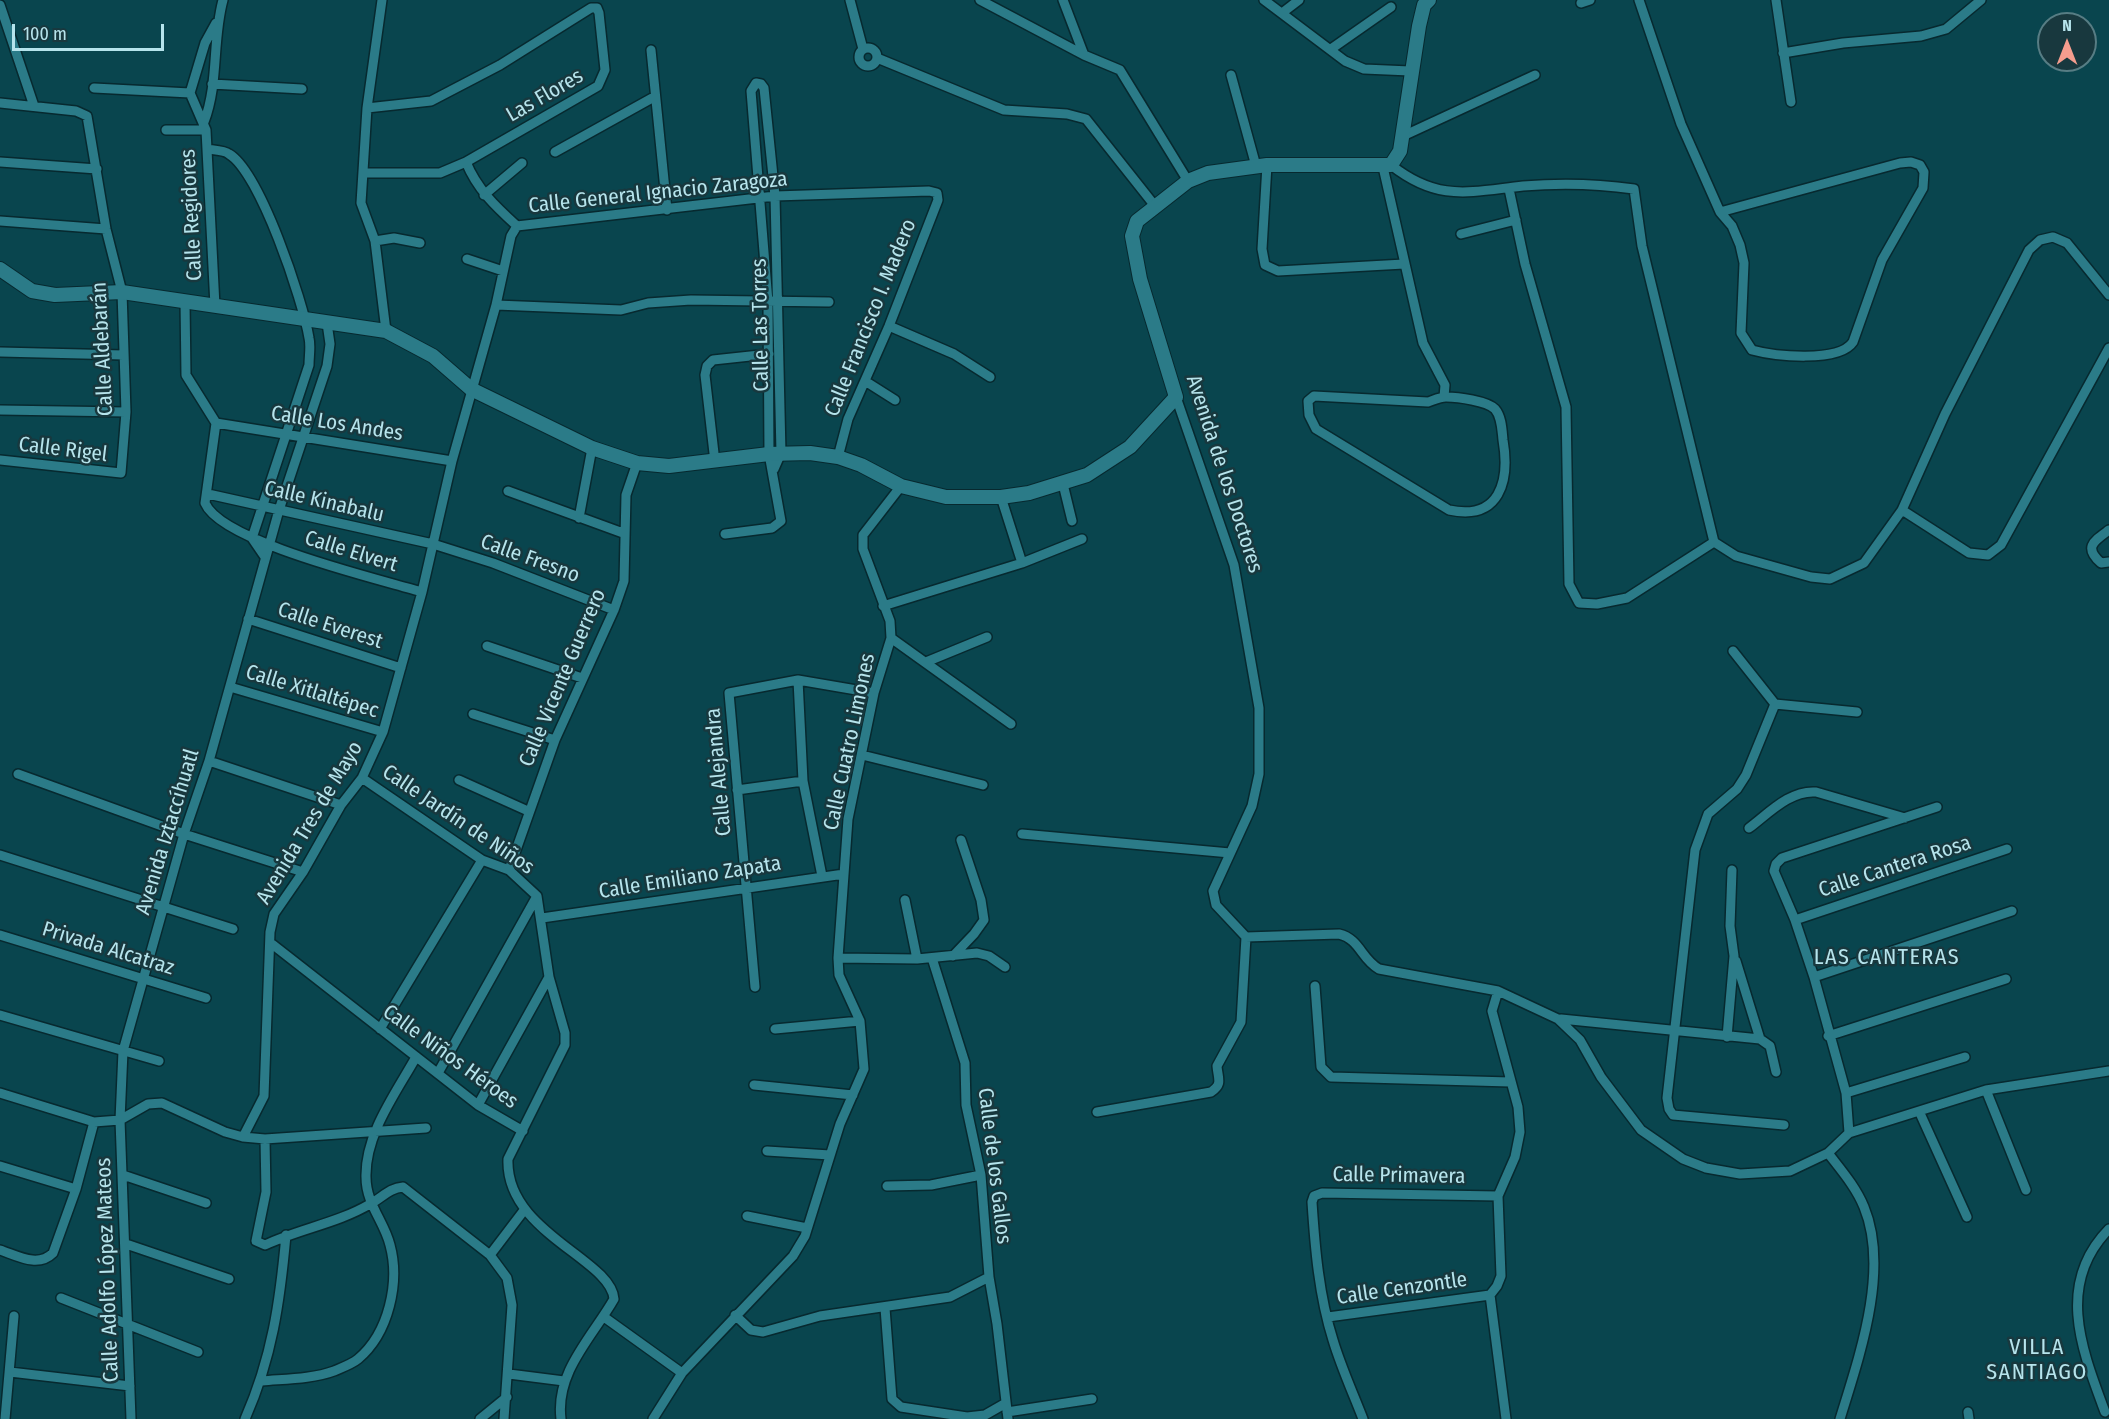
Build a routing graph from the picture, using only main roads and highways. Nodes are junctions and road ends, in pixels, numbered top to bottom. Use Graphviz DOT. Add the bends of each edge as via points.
graph roads {
  1 [pos="1424,2"];
  2 [pos="0,269"];
  1 -- 2 [label="main road, Avenida de los Doctores" via="1400,151 1387,166 1262,165 1208,173 1188,181 1137,221 1132,236 1140,279 1176,397 1130,447 1108,464 1063,484 1001,497 946,497 901,486 838,457 775,454 669,466 638,463 592,448 471,389 433,356 386,332 122,292 55,295 32,291"];
}
